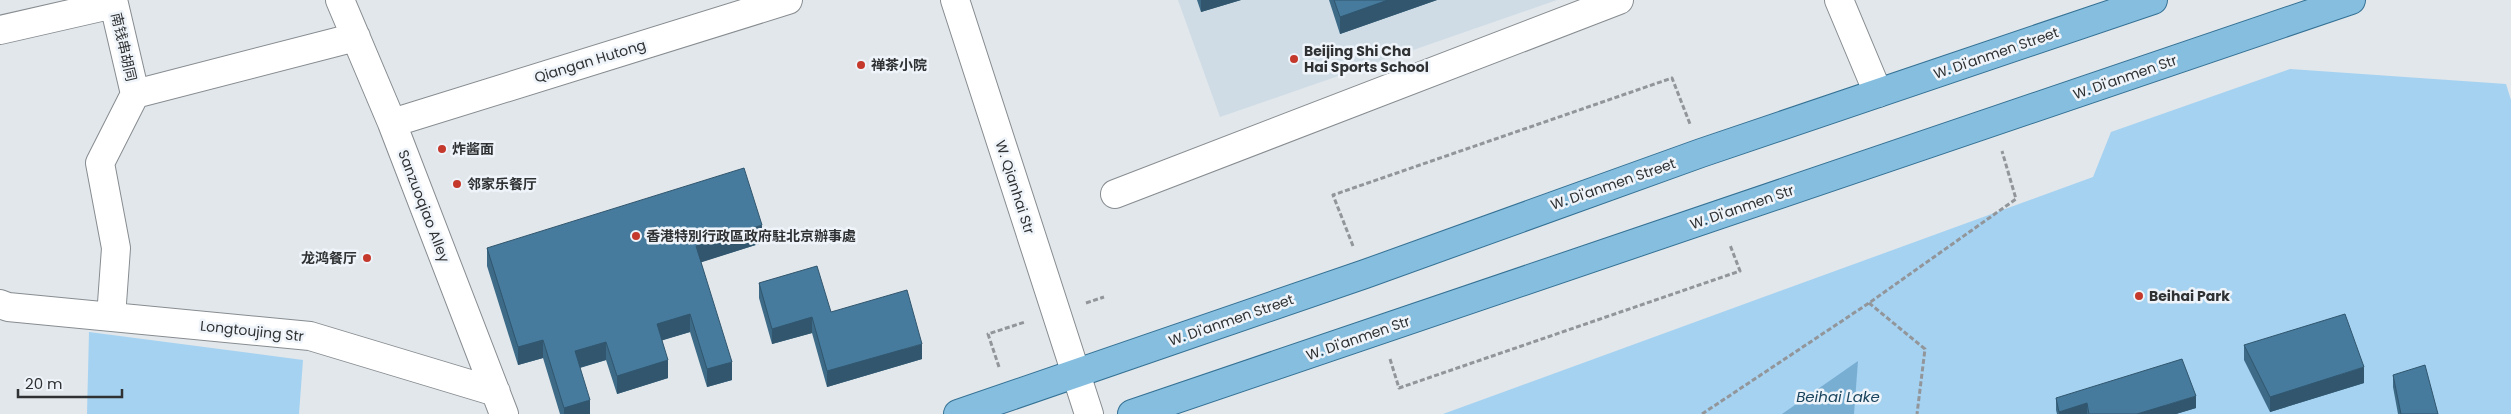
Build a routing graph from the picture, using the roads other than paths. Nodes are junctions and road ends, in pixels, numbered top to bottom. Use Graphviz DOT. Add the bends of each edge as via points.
graph roads {
  1 [pos="340,0"];
  2 [pos="788,0"];
  3 [pos="955,0"];
  4 [pos="1619,0"];
  5 [pos="1839,0"];
  6 [pos="2153,0"];
  7 [pos="2352,0"];
  8 [pos="0,30"];
  9 [pos="356,38"];
  10 [pos="1878,93"];
  11 [pos="135,94"];
  12 [pos="392,122"];
  13 [pos="1115,194"];
  14 [pos="0,304"];
  15 [pos="111,317"];
  16 [pos="1075,374"];
  17 [pos="500,403"];
  18 [pos="958,414"];
  19 [pos="1089,414"];
  20 [pos="1132,414"];
  1 -- 9 [label="street, Sanzuoqiao Alley"];
  2 -- 12 [label="street, Qiangan Hutong"];
  3 -- 16 [label="street, W. Qianhai Str"];
  4 -- 13 [label="street"];
  5 -- 10 [label="street"];
  6 -- 10 [label="main road, W. Di'anmen Street"];
  7 -- 20 [label="main road, W. Di'anmen Str"];
  8 -- 11 [label="street, 南钱串胡同" via="114,4"];
  9 -- 11 [label="street"];
  9 -- 12 [label="street, Sanzuoqiao Alley"];
  10 -- 16 [label="main road, W. Di'anmen Street"];
  11 -- 15 [label="street, 南钱串胡同" via="100,163 116,248"];
  12 -- 17 [label="street, Sanzuoqiao Alley"];
  14 -- 15 [label="street, Longtoujing Str"];
  15 -- 17 [label="street, Longtoujing Str" via="310,336"];
  16 -- 18 [label="main road, W. Di'anmen Street"];
  16 -- 19 [label="street, W. Qianhai Str"];
}
